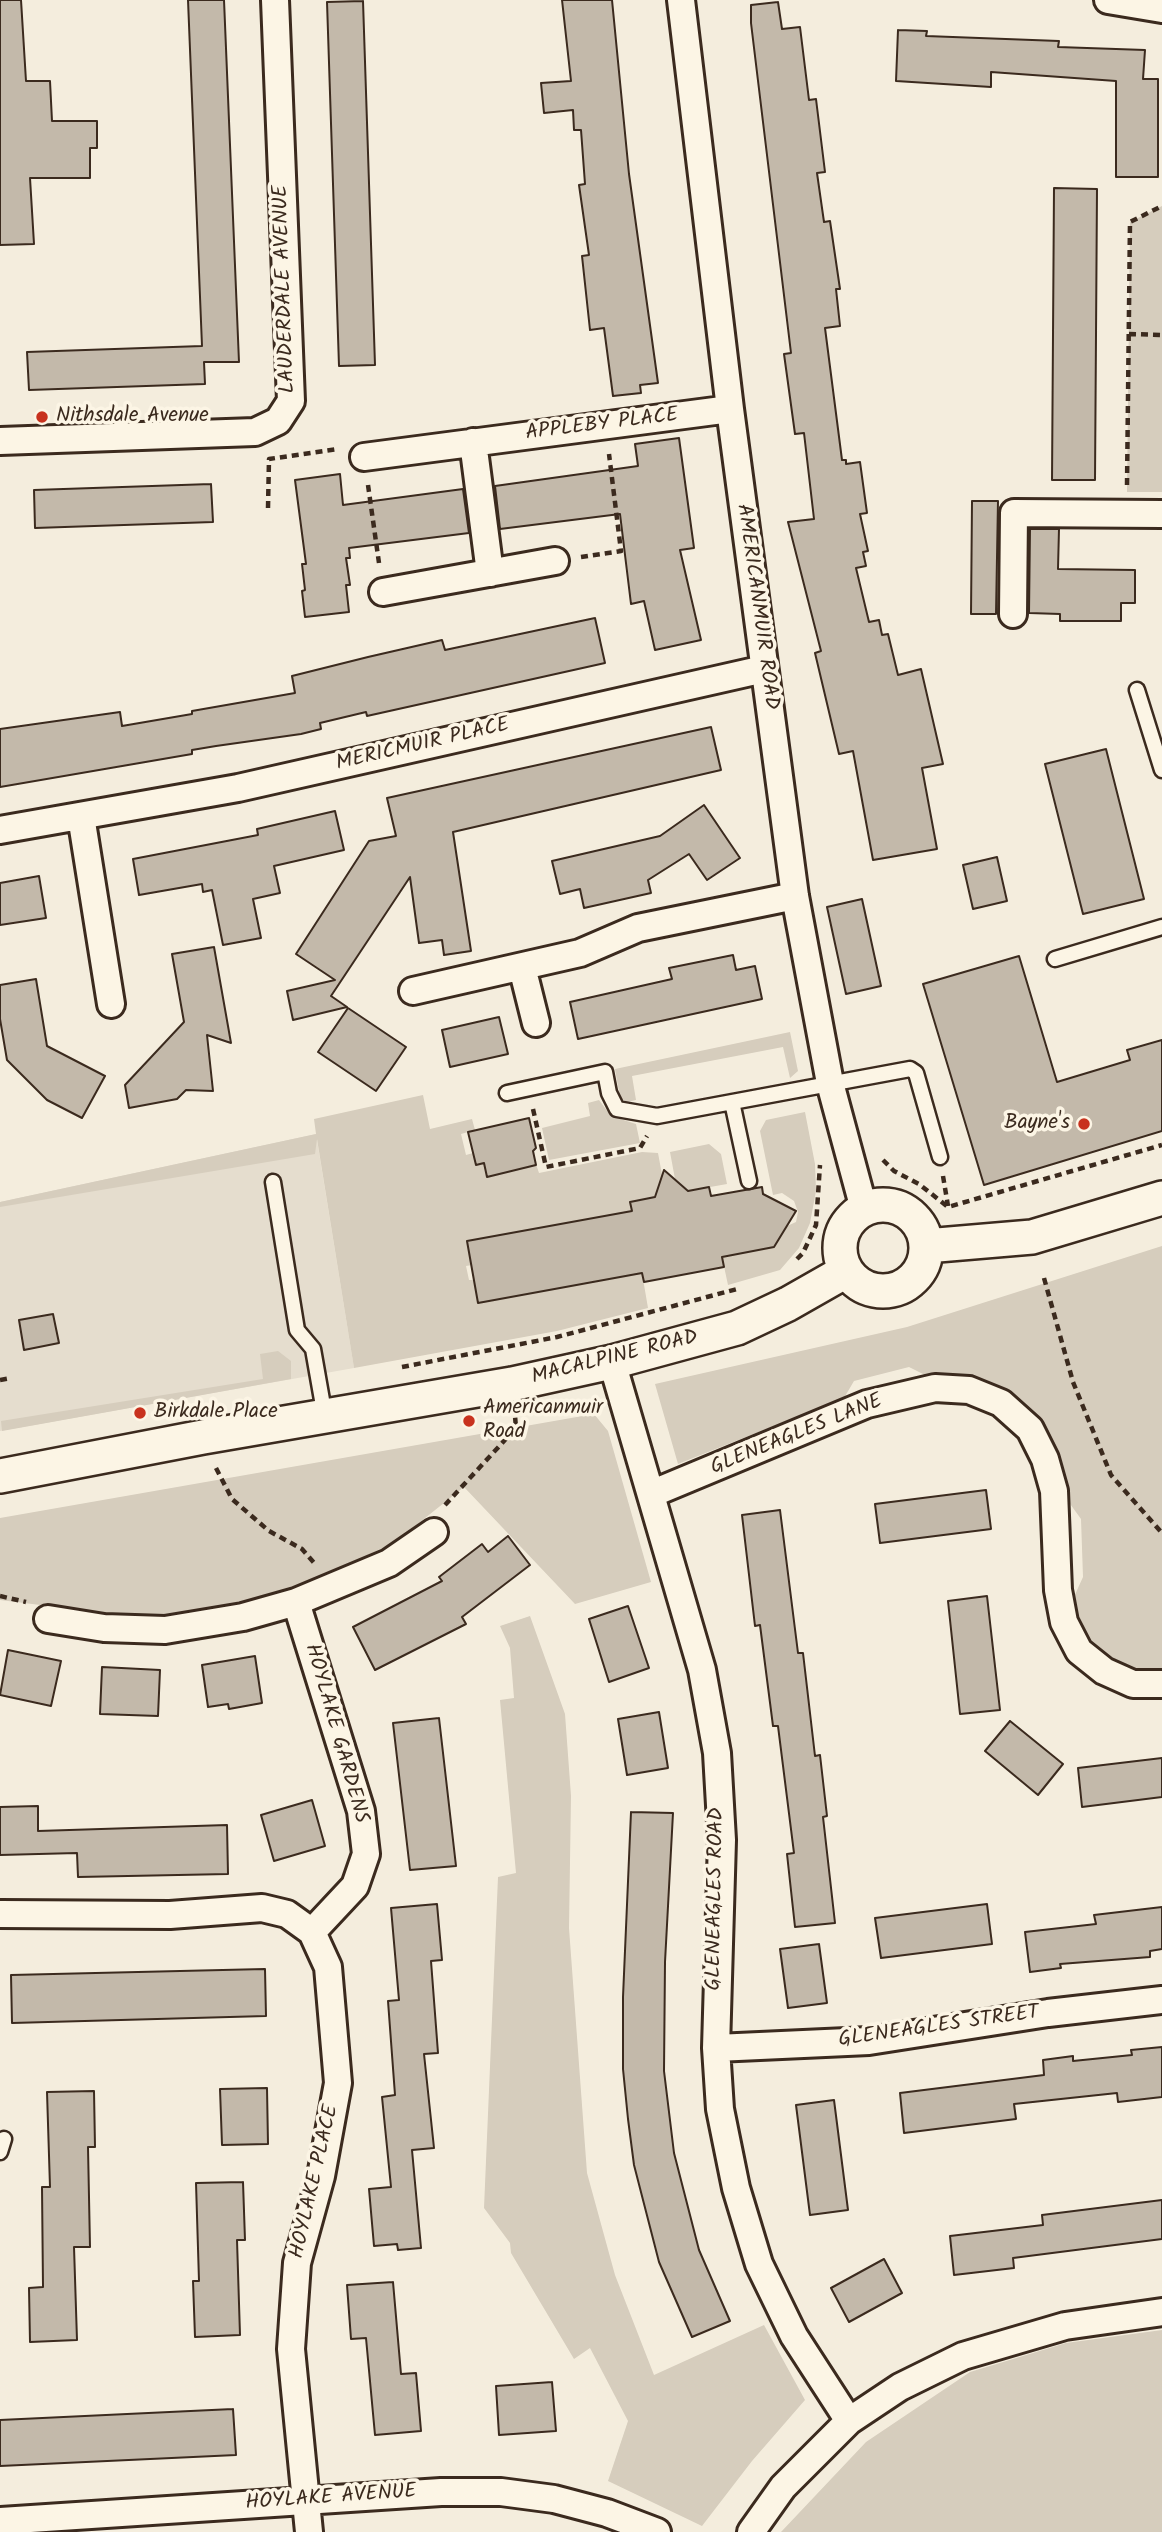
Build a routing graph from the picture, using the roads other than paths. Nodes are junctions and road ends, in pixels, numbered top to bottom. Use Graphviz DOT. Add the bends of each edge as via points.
graph roads {
  1 [pos="275,0"];
  2 [pos="681,0"];
  3 [pos="1108,0"];
  4 [pos="1162,9"];
  5 [pos="730,409"];
  6 [pos="0,441"];
  7 [pos="473,442"];
  8 [pos="363,457"];
  9 [pos="1162,514"];
  10 [pos="555,561"];
  11 [pos="490,573"];
  12 [pos="383,592"];
  13 [pos="1013,614"];
  14 [pos="764,669"];
  15 [pos="1137,690"];
  16 [pos="1162,770"];
  17 [pos="81,816"];
  18 [pos="0,830"];
  19 [pos="795,896"];
  20 [pos="1162,927"];
  21 [pos="1055,959"];
  22 [pos="522,967"];
  23 [pos="413,991"];
  24 [pos="111,1004"];
  25 [pos="536,1023"];
  26 [pos="830,1083"];
  27 [pos="507,1093"];
  28 [pos="732,1102"];
  29 [pos="940,1157"];
  30 [pos="749,1181"];
  31 [pos="273,1182"];
  32 [pos="1162,1198"];
  33 [pos="864,1209"];
  34 [pos="926,1246"];
  35 [pos="846,1271"];
  36 [pos="612,1362"];
  37 [pos="325,1418"];
  38 [pos="0,1476"];
  39 [pos="651,1494"];
  40 [pos="434,1532"];
  41 [pos="296,1602"];
  42 [pos="48,1619"];
  43 [pos="1162,1684"];
  44 [pos="0,1914"];
  45 [pos="312,1932"];
  46 [pos="1162,2000"];
  47 [pos="716,2048"];
  48 [pos="1162,2312"];
  49 [pos="849,2421"];
  50 [pos="306,2501"];
  51 [pos="0,2521"];
  52 [pos="309,2532"];
  53 [pos="657,2532"];
  54 [pos="751,2532"];
  1 -- 6 [label="street, LAUDERDALE AVENUE" via="291,401 285,411 278,421 255,432"];
  2 -- 5 [label="street, AMERICANMUIR ROAD"];
  3 -- 4 [label="street"];
  5 -- 7 [label="street, APPLEBY PLACE"];
  5 -- 14 [label="street, AMERICANMUIR ROAD"];
  7 -- 8 [label="street, APPLEBY PLACE"];
  7 -- 11 [label="street"];
  9 -- 13 [label="street" via="1014,513"];
  10 -- 11 [label="street"];
  11 -- 12 [label="street"];
  14 -- 17 [label="street, MERICMUIR PLACE" via="238,788"];
  14 -- 19 [label="street, AMERICANMUIR ROAD"];
  15 -- 16 [label="lane"];
  17 -- 18 [label="street, MERICMUIR PLACE"];
  17 -- 24 [label="street"];
  19 -- 22 [label="street" via="638,928 580,953"];
  19 -- 26 [label="street, AMERICANMUIR ROAD"];
  20 -- 21 [label="lane"];
  22 -- 23 [label="street"];
  22 -- 25 [label="street"];
  26 -- 28 [label="lane"];
  26 -- 29 [label="lane" via="913,1070"];
  26 -- 33 [label="street, AMERICANMUIR ROAD"];
  27 -- 28 [label="lane" via="605,1072 617,1109 657,1116"];
  28 -- 30 [label="lane"];
  31 -- 37 [label="lane" via="298,1330 313,1349"];
  32 -- 34 [label="street" via="1032,1237"];
  33 -- 34 [label="street" via="878,1205 905,1211 924,1232"];
  33 -- 35 [label="street" via="853,1217 840,1243"];
  34 -- 35 [label="street" via="918,1273 896,1290 868,1289"];
  35 -- 36 [label="street, MACALPINE ROAD" via="737,1328"];
  36 -- 37 [label="street, MACALPINE ROAD"];
  36 -- 39 [label="street, GLENEAGLES ROAD"];
  37 -- 38 [label="street, MACALPINE ROAD"];
  39 -- 43 [label="street, GLENEAGLES LANE" via="867,1404 935,1388 970,1390 1001,1403 1030,1429 1045,1459 1054,1491 1058,1590 1064,1622 1079,1651 1104,1671 1133,1684"];
  39 -- 47 [label="street, GLENEAGLES ROAD" via="702,1670 717,1753 722,1840"];
  40 -- 41 [label="street" via="389,1563"];
  41 -- 42 [label="street" via="243,1617 165,1630 104,1628"];
  41 -- 45 [label="street, HOYLAKE GARDENS" via="361,1811 366,1854 355,1886"];
  44 -- 45 [label="street" via="170,1915 262,1908 287,1913"];
  45 -- 50 [label="street, HOYLAKE PLACE" via="328,1967 338,2083 321,2176 296,2263 291,2349"];
  46 -- 47 [label="street, GLENEAGLES STREET" via="869,2041"];
  47 -- 49 [label="street, GLENEAGLES ROAD" via="730,2162 759,2264 794,2336"];
  48 -- 49 [label="street" via="1065,2326 963,2356"];
  49 -- 54 [label="street" via="783,2487"];
  50 -- 51 [label="street, HOYLAKE AVENUE"];
  50 -- 52 [label="street, HOYLAKE PLACE"];
  50 -- 53 [label="street, HOYLAKE AVENUE" via="502,2492 554,2499"];
}
